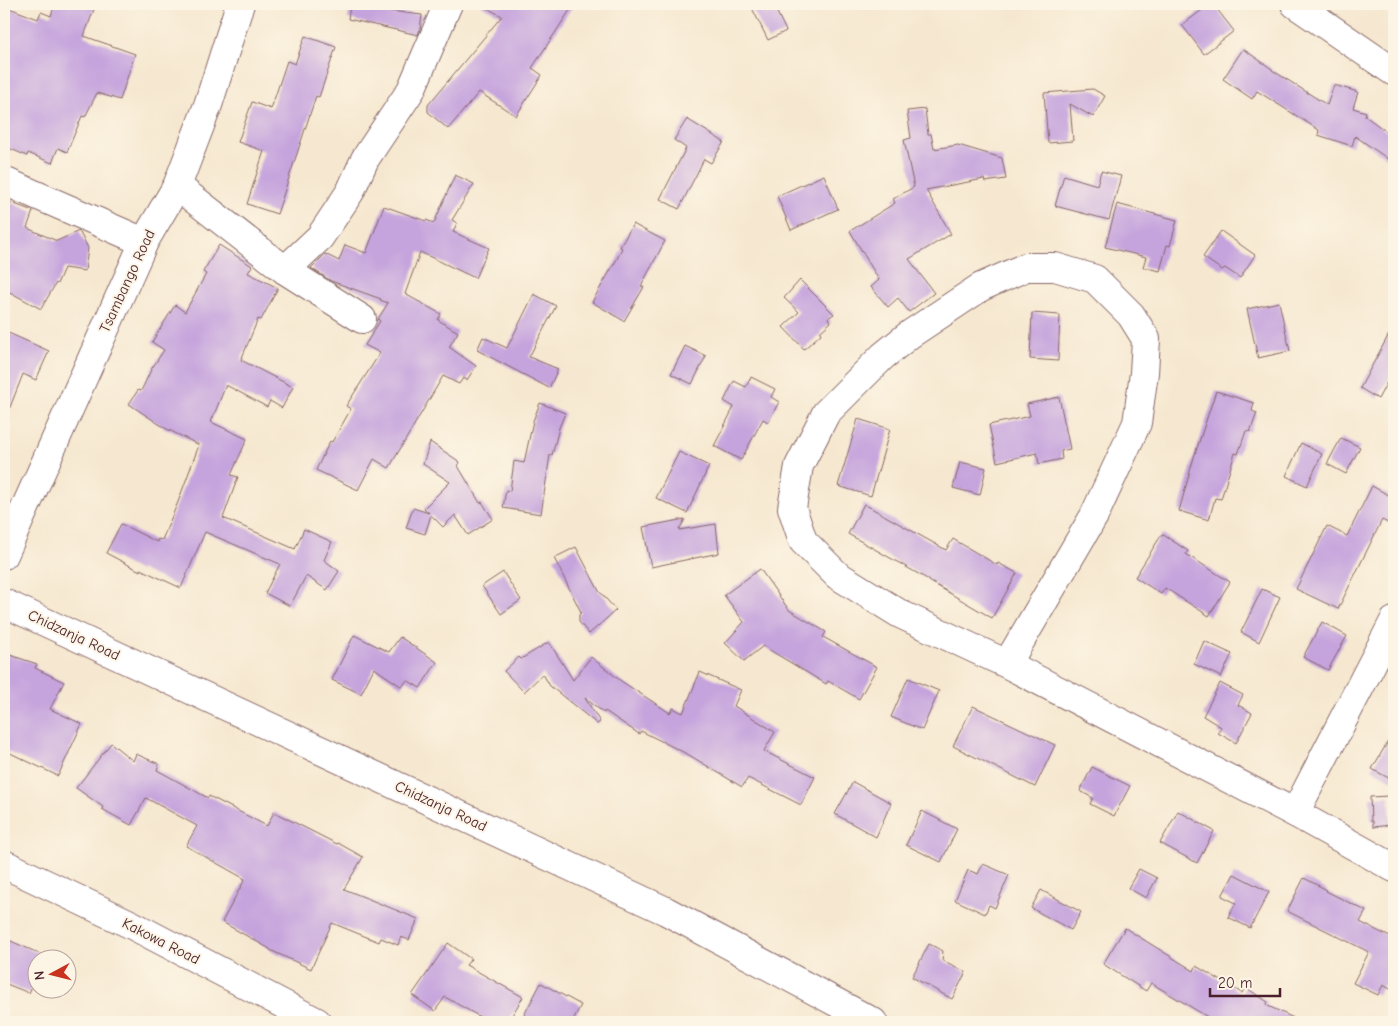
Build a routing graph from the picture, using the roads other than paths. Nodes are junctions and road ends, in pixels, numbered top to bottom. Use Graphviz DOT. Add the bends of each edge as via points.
graph roads {
  1 [pos="240,4"];
  2 [pos="448,4"];
  3 [pos="1295,4"];
  4 [pos="1394,72"];
  5 [pos="4,181"];
  6 [pos="177,186"];
  7 [pos="144,242"];
  8 [pos="285,270"];
  9 [pos="362,319"];
  10 [pos="4,555"];
  11 [pos="4,603"];
  12 [pos="1394,621"];
  13 [pos="1007,664"];
  14 [pos="1295,813"];
  15 [pos="4,864"];
  16 [pos="1394,868"];
  17 [pos="316,1022"];
  18 [pos="873,1022"];
  1 -- 6 [label="street, Tsambango Road" via="208,105"];
  2 -- 8 [label="street" via="411,90 365,159 350,192 320,237"];
  3 -- 4 [label="street"];
  5 -- 7 [label="street"];
  6 -- 7 [label="street, Tsambango Road"];
  6 -- 8 [label="street"];
  7 -- 10 [label="street, Tsambango Road"];
  8 -- 9 [label="street"];
  11 -- 18 [label="street, Chidzanja Road" via="666,911"];
  12 -- 14 [label="street"];
  13 -- 13 [label="street" via="900,614 837,574 803,541 792,508 799,466 826,413 883,356 980,287 1026,267 1054,267 1095,279 1131,315 1146,339 1144,373 1137,423 1094,516"];
  13 -- 14 [label="street"];
  14 -- 16 [label="street"];
  15 -- 17 [label="street, Kakowa Road" via="132,926"];
}
